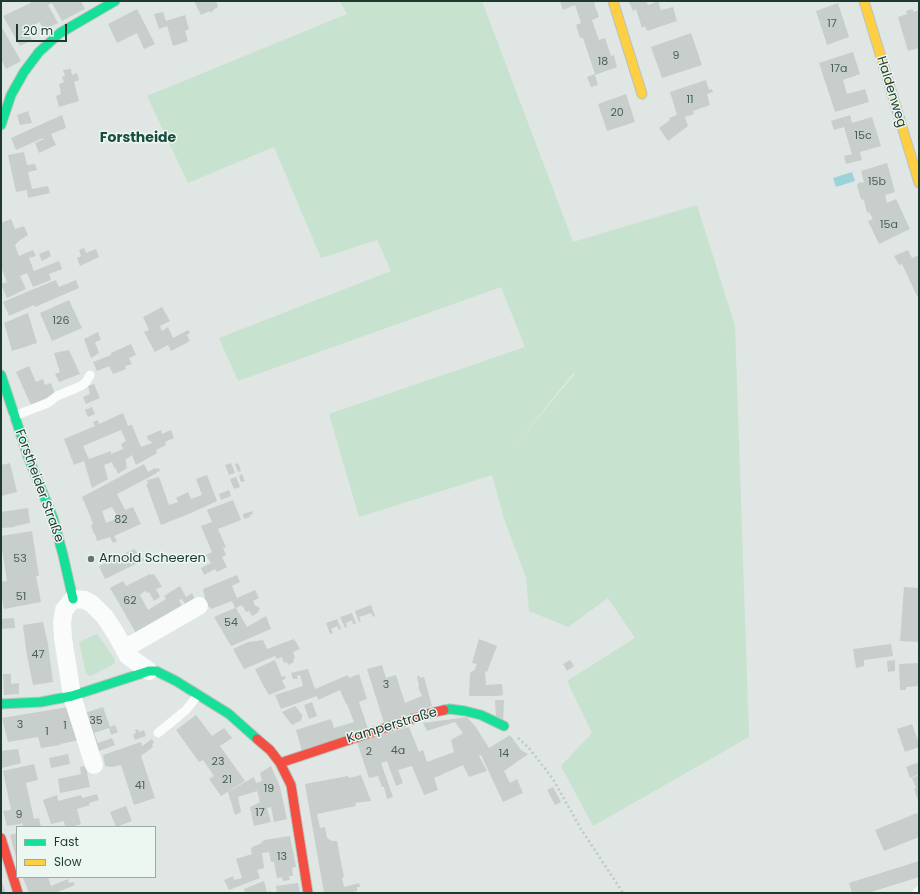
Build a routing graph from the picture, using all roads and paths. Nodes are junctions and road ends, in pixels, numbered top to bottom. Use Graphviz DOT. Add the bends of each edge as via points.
graph roads {
  1 [pos="115,1"];
  2 [pos="613,1"];
  3 [pos="864,1"];
  4 [pos="642,94"];
  5 [pos="1,125"];
  6 [pos="919,183"];
  7 [pos="1,375"];
  8 [pos="90,376"];
  9 [pos="14,416"];
  10 [pos="73,599"];
  11 [pos="199,606"];
  12 [pos="124,649"];
  13 [pos="149,672"];
  14 [pos="198,695"];
  15 [pos="72,696"];
  16 [pos="1,704"];
  17 [pos="504,726"];
  18 [pos="158,733"];
  19 [pos="280,763"];
  20 [pos="94,765"];
  21 [pos="1,838"];
  22 [pos="18,893"];
  23 [pos="308,893"];
  24 [pos="623,893"];
  1 -- 5 [label="street" via="60,33 39,52 10,95"];
  2 -- 4 [label="street"];
  3 -- 6 [label="street, Haldenweg"];
  7 -- 9 [label="street, Forstheider Straße"];
  8 -- 9 [label="lane" via="81,386 57,396 48,404"];
  9 -- 10 [label="street, Forstheider Straße" via="53,518"];
  10 -- 12 [label="street" via="85,600 92,604 105,617"];
  10 -- 15 [label="street" via="64,610 62,622"];
  11 -- 12 [label="street"];
  12 -- 13 [label="street" via="128,656"];
  13 -- 14 [label="street" via="156,671"];
  13 -- 15 [label="street"];
  14 -- 18 [label="lane" via="186,710"];
  14 -- 19 [label="street" via="229,714 270,750"];
  15 -- 16 [label="street" via="41,702"];
  15 -- 20 [label="street"];
  17 -- 19 [label="street, Kamperstraße" via="481,715 450,709 427,714"];
  17 -- 24 [label="path" via="529,748 553,779 581,829"];
  19 -- 23 [label="street" via="291,785"];
  21 -- 22 [label="street"];
}
